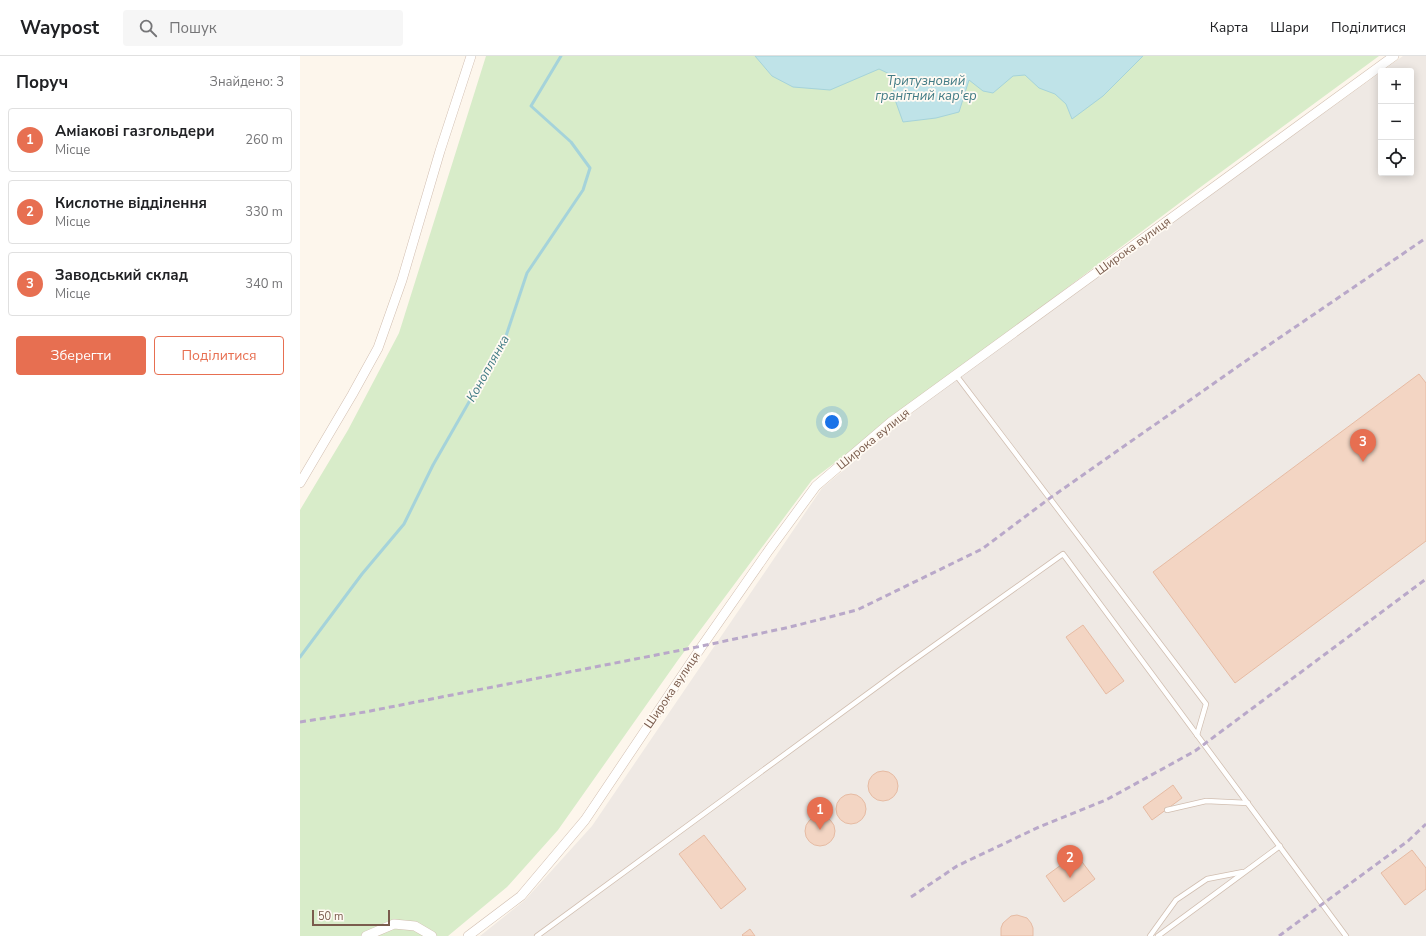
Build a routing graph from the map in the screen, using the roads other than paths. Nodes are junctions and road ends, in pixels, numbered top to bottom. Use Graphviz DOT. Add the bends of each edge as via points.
graph roads {
  1 [pos="471,56"];
  2 [pos="1394,56"];
  3 [pos="956,375"];
  4 [pos="300,483"];
  5 [pos="1197,735"];
  6 [pos="1248,803"];
  7 [pos="1167,810"];
  8 [pos="1280,846"];
  9 [pos="1245,872"];
  10 [pos="366,936"];
  11 [pos="432,936"];
  12 [pos="468,936"];
  13 [pos="537,936"];
  14 [pos="1150,936"];
  15 [pos="1158,936"];
  16 [pos="1346,936"];
  1 -- 4 [label="street" via="402,280 378,348"];
  2 -- 3 [label="street, Широка вулиця"];
  3 -- 5 [label="lane" via="1206,704"];
  3 -- 12 [label="street, Широка вулиця" via="891,422 816,486 702,646 585,820 521,896"];
  5 -- 6 [label="lane"];
  5 -- 13 [label="lane" via="1063,554"];
  6 -- 7 [label="lane" via="1206,801"];
  6 -- 8 [label="lane"];
  8 -- 9 [label="lane"];
  8 -- 16 [label="lane"];
  9 -- 14 [label="lane" via="1207,879 1176,900"];
  9 -- 15 [label="lane"];
  10 -- 11 [label="street" via="394,924 415,926"];
}
